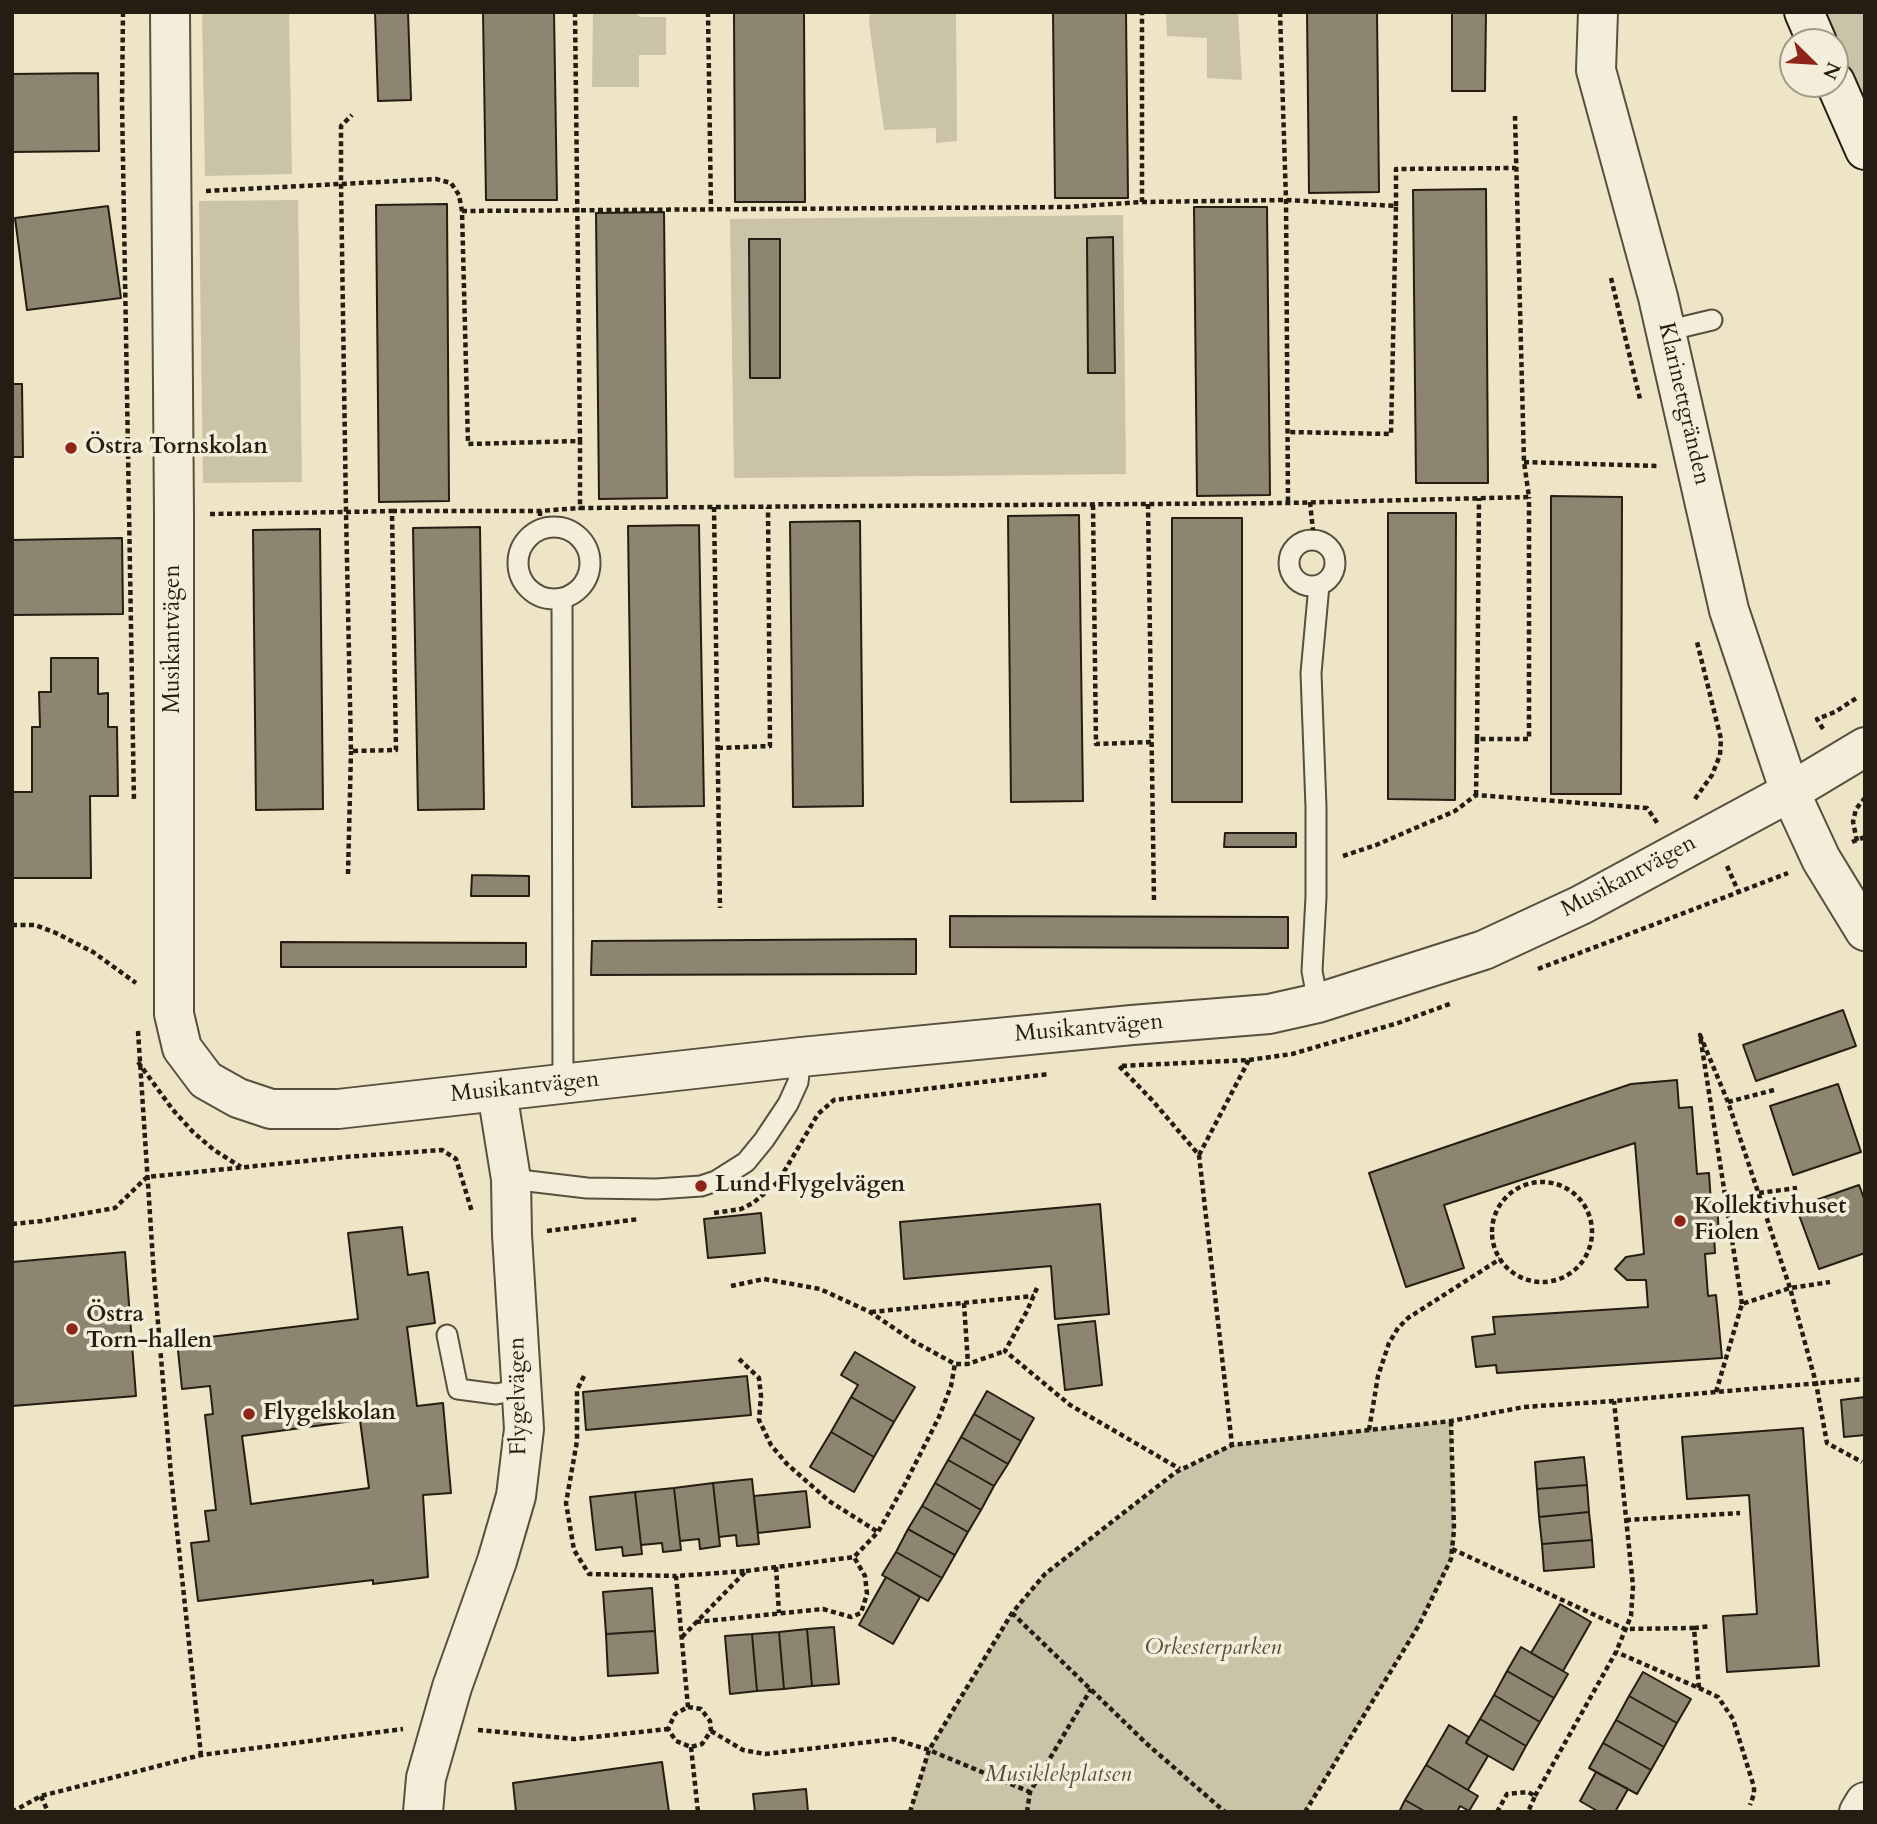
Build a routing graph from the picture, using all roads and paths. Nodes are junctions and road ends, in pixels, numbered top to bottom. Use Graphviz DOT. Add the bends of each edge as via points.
graph roads {
  1 [pos="123,12"];
  2 [pos="170,12"];
  3 [pos="575,12"];
  4 [pos="708,12"];
  5 [pos="1142,12"];
  6 [pos="1280,12"];
  7 [pos="1598,12"];
  8 [pos="1842,98"];
  9 [pos="352,115"];
  10 [pos="1515,116"];
  11 [pos="1865,150"];
  12 [pos="1516,168"];
  13 [pos="341,183"];
  14 [pos="171,193"];
  15 [pos="1286,200"];
  16 [pos="1142,202"];
  17 [pos="1396,206"];
  18 [pos="711,209"];
  19 [pos="577,210"];
  20 [pos="462,211"];
  21 [pos="1610,275"];
  22 [pos="1712,320"];
  23 [pos="1666,331"];
  24 [pos="1642,411"];
  25 [pos="1288,432"];
  26 [pos="580,441"];
  27 [pos="1524,462"];
  28 [pos="1655,466"];
  29 [pos="1696,467"];
  30 [pos="1658,479"];
  31 [pos="1529,497"];
  32 [pos="1479,498"];
  33 [pos="1310,502"];
  34 [pos="1287,503"];
  35 [pos="1148,504"];
  36 [pos="1093,505"];
  37 [pos="713,507"];
  38 [pos="768,507"];
  39 [pos="580,508"];
  40 [pos="391,511"];
  41 [pos="346,512"];
  42 [pos="174,515"];
  43 [pos="540,520"];
  44 [pos="1314,540"];
  45 [pos="1319,585"];
  46 [pos="562,599"];
  47 [pos="1697,640"];
  48 [pos="1477,738"];
  49 [pos="1151,742"];
  50 [pos="1865,747"];
  51 [pos="718,748"];
  52 [pos="351,751"];
  53 [pos="1790,792"];
  54 [pos="1476,795"];
  55 [pos="1865,798"];
  56 [pos="134,802"];
  57 [pos="1688,807"];
  58 [pos="1670,821"];
  59 [pos="1856,840"];
  60 [pos="1316,864"];
  61 [pos="348,874"];
  62 [pos="1154,900"];
  63 [pos="720,908"];
  64 [pos="12,925"];
  65 [pos="1865,931"];
  66 [pos="137,970"];
  67 [pos="1318,1003"];
  68 [pos="138,1023"];
  69 [pos="801,1057"];
  70 [pos="138,1062"];
  71 [pos="563,1084"];
  72 [pos="1774,1090"];
  73 [pos="498,1092"];
  74 [pos="1728,1102"];
  75 [pos="1199,1155"];
  76 [pos="242,1167"];
  77 [pos="147,1177"];
  78 [pos="511,1179"];
  79 [pos="1797,1188"];
  80 [pos="1759,1193"];
  81 [pos="12,1224"];
  82 [pos="1500,1259"];
  83 [pos="1830,1282"];
  84 [pos="731,1286"];
  85 [pos="1037,1288"];
  86 [pos="1790,1288"];
  87 [pos="1034,1296"];
  88 [pos="964,1303"];
  89 [pos="1742,1304"];
  90 [pos="870,1312"];
  91 [pos="447,1335"];
  92 [pos="1005,1351"];
  93 [pos="739,1359"];
  94 [pos="955,1364"];
  95 [pos="968,1364"];
  96 [pos="584,1376"];
  97 [pos="1865,1379"];
  98 [pos="1816,1383"];
  99 [pos="522,1388"];
  100 [pos="1716,1392"];
  101 [pos="1614,1401"];
  102 [pos="1451,1421"];
  103 [pos="1369,1430"];
  104 [pos="1231,1445"];
  105 [pos="1862,1462"];
  106 [pos="1181,1470"];
  107 [pos="1741,1513"];
  108 [pos="1626,1520"];
  109 [pos="878,1532"];
  110 [pos="1452,1549"];
  111 [pos="855,1556"];
  112 [pos="776,1567"];
  113 [pos="746,1571"];
  114 [pos="676,1576"];
  115 [pos="779,1613"];
  116 [pos="1012,1613"];
  117 [pos="696,1622"];
  118 [pos="1711,1626"];
  119 [pos="1694,1628"];
  120 [pos="1625,1629"];
  121 [pos="682,1637"];
  122 [pos="1616,1652"];
  123 [pos="1699,1688"];
  124 [pos="1091,1689"];
  125 [pos="688,1707"];
  126 [pos="404,1721"];
  127 [pos="441,1727"];
  128 [pos="668,1728"];
  129 [pos="400,1729"];
  130 [pos="711,1731"];
  131 [pos="398,1741"];
  132 [pos="691,1748"];
  133 [pos="929,1750"];
  134 [pos="201,1755"];
  135 [pos="1030,1792"];
  136 [pos="1535,1796"];
  137 [pos="41,1797"];
  138 [pos="1865,1802"];
  139 [pos="1750,1805"];
  140 [pos="12,1811"];
  141 [pos="48,1812"];
  142 [pos="423,1812"];
  143 [pos="698,1812"];
  144 [pos="910,1812"];
  145 [pos="1027,1812"];
  146 [pos="1225,1812"];
  147 [pos="1306,1812"];
  148 [pos="1497,1812"];
  149 [pos="1528,1812"];
  150 [pos="1859,1812"];
  1 -- 56 [label="path"];
  2 -- 14 [label="street, Musikantvägen"];
  3 -- 19 [label="path"];
  4 -- 18 [label="path"];
  5 -- 16 [label="path"];
  6 -- 15 [label="path"];
  7 -- 23 [label="street, Klarinettgränden" via="1596,70"];
  8 -- 11 [label="street"];
  9 -- 13 [label="path" via="341,126"];
  10 -- 12 [label="path"];
  12 -- 17 [label="path" via="1396,169"];
  12 -- 27 [label="path"];
  13 -- 14 [label="path"];
  13 -- 20 [label="path" via="436,179 451,183"];
  13 -- 41 [label="path"];
  14 -- 42 [label="street, Musikantvägen"];
  15 -- 16 [label="path"];
  15 -- 17 [label="path"];
  15 -- 25 [label="path"];
  16 -- 18 [label="path" via="1068,207"];
  17 -- 25 [label="path" via="1391,434"];
  18 -- 19 [label="path"];
  19 -- 20 [label="path"];
  19 -- 26 [label="path"];
  20 -- 26 [label="path" via="468,444"];
  21 -- 24 [label="path"];
  22 -- 23 [label="lane"];
  23 -- 29 [label="street, Klarinettgränden"];
  25 -- 34 [label="path"];
  26 -- 39 [label="path"];
  27 -- 28 [label="path"];
  27 -- 31 [label="path"];
  28 -- 29 [label="path"];
  28 -- 30 [label="path"];
  29 -- 53 [label="street, Klarinettgränden" via="1729,611"];
  31 -- 32 [label="path"];
  31 -- 48 [label="path" via="1529,739"];
  32 -- 33 [label="path"];
  32 -- 48 [label="path"];
  33 -- 34 [label="path"];
  33 -- 44 [label="path"];
  34 -- 35 [label="path"];
  35 -- 36 [label="path"];
  35 -- 49 [label="path"];
  36 -- 38 [label="path"];
  36 -- 49 [label="path" via="1096,744"];
  37 -- 38 [label="path"];
  37 -- 39 [label="path"];
  37 -- 51 [label="path"];
  38 -- 51 [label="path" via="770,746"];
  39 -- 43 [label="path"];
  40 -- 41 [label="path"];
  40 -- 43 [label="path"];
  40 -- 52 [label="path" via="396,750"];
  41 -- 42 [label="path"];
  41 -- 52 [label="path"];
  42 -- 73 [label="street, Musikantvägen" via="174,1014 182,1048 206,1080 271,1109 338,1109"];
  43 -- 46 [label="lane" via="518,556 521,580 538,596"];
  43 -- 46 [label="lane" via="574,534 589,553 588,576 582,587"];
  44 -- 45 [label="lane" via="1328,547 1335,561 1331,576"];
  44 -- 45 [label="lane" via="1294,547 1288,562 1297,581"];
  45 -- 60 [label="lane" via="1311,673"];
  46 -- 71 [label="lane"];
  47 -- 57 [label="path" via="1721,739 1712,775"];
  48 -- 54 [label="path"];
  49 -- 62 [label="path"];
  50 -- 53 [label="street, Musikantvägen"];
  51 -- 63 [label="path"];
  52 -- 61 [label="path"];
  53 -- 65 [label="street" via="1821,859"];
  53 -- 67 [label="street, Musikantvägen" via="1581,905 1484,950"];
  54 -- 58 [label="path" via="1647,808 1659,826"];
  54 -- 60 [label="path" via="1455,811 1423,825"];
  55 -- 59 [label="path" via="1853,822"];
  60 -- 67 [label="lane" via="1312,971"];
  64 -- 66 [label="path" via="35,925 56,933 93,952 137,984"];
  67 -- 69 [label="street, Musikantvägen" via="1269,1014"];
  68 -- 70 [label="path"];
  69 -- 71 [label="street, Musikantvägen"];
  69 -- 78 [label="lane" via="798,1082 770,1131 746,1162 716,1181 701,1186 600,1189"];
  70 -- 76 [label="path" via="193,1132"];
  70 -- 77 [label="path"];
  71 -- 73 [label="street, Musikantvägen"];
  72 -- 74 [label="path"];
  73 -- 78 [label="street, Flygelvägen"];
  74 -- 80 [label="path"];
  74 -- 89 [label="path" via="1700,1035"];
  75 -- 75 [label="path" via="1249,1060 1119,1066 1152,1100"];
  75 -- 104 [label="path"];
  77 -- 81 [label="path" via="115,1208"];
  77 -- 134 [label="path" via="171,1475"];
  78 -- 99 [label="street, Flygelvägen"];
  79 -- 80 [label="path"];
  80 -- 86 [label="path"];
  82 -- 82 [label="path" via="1527,1280 1561,1279 1576,1270 1592,1240 1586,1207 1576,1194 1555,1184 1531,1182 1516,1189 1504,1199 1492,1229"];
  82 -- 103 [label="path" via="1398,1328 1378,1377"];
  83 -- 86 [label="path"];
  84 -- 90 [label="path" via="764,1279 820,1289"];
  85 -- 87 [label="path"];
  86 -- 89 [label="path"];
  86 -- 98 [label="path"];
  87 -- 88 [label="path"];
  87 -- 92 [label="path"];
  88 -- 90 [label="path"];
  88 -- 95 [label="path"];
  89 -- 100 [label="path"];
  90 -- 94 [label="path"];
  91 -- 99 [label="lane" via="458,1389 496,1394"];
  92 -- 95 [label="path"];
  92 -- 106 [label="path" via="1070,1405"];
  93 -- 109 [label="path" via="759,1378 759,1420 771,1445 829,1501"];
  94 -- 95 [label="path"];
  94 -- 109 [label="path" via="939,1417"];
  96 -- 114 [label="path" via="577,1390 577,1441 566,1503 574,1549 589,1574"];
  97 -- 98 [label="path"];
  98 -- 100 [label="path"];
  98 -- 105 [label="path" via="1827,1443"];
  99 -- 127 [label="street, Flygelvägen" via="524,1429 516,1496"];
  100 -- 101 [label="path"];
  101 -- 102 [label="path" via="1524,1407"];
  101 -- 108 [label="path"];
  102 -- 103 [label="path"];
  102 -- 110 [label="path"];
  103 -- 104 [label="path"];
  104 -- 106 [label="path"];
  106 -- 116 [label="path" via="1045,1574"];
  107 -- 108 [label="path"];
  108 -- 120 [label="path" via="1633,1587"];
  109 -- 111 [label="path"];
  110 -- 120 [label="path"];
  110 -- 147 [label="path" via="1419,1625"];
  111 -- 112 [label="path"];
  111 -- 115 [label="path" via="865,1576 867,1594 861,1613 850,1616 823,1609"];
  112 -- 113 [label="path"];
  112 -- 115 [label="path"];
  113 -- 114 [label="path"];
  113 -- 117 [label="path"];
  114 -- 121 [label="path"];
  115 -- 117 [label="path"];
  116 -- 124 [label="path"];
  116 -- 133 [label="path"];
  117 -- 121 [label="path"];
  118 -- 119 [label="path"];
  119 -- 120 [label="path"];
  119 -- 123 [label="path"];
  120 -- 122 [label="path"];
  121 -- 125 [label="path"];
  122 -- 123 [label="path"];
  122 -- 136 [label="path"];
  123 -- 139 [label="path" via="1718,1697 1733,1718 1754,1787"];
  124 -- 135 [label="path"];
  124 -- 146 [label="path"];
  125 -- 128 [label="path" via="675,1714"];
  125 -- 130 [label="path" via="701,1709"];
  126 -- 129 [label="path"];
  127 -- 128 [label="path" via="575,1739"];
  127 -- 129 [label="path"];
  127 -- 142 [label="street, Flygelvägen" via="426,1778"];
  128 -- 132 [label="path" via="676,1741"];
  129 -- 131 [label="path"];
  129 -- 134 [label="path"];
  130 -- 132 [label="path" via="702,1744"];
  130 -- 133 [label="path" via="743,1750 765,1754 894,1739"];
  132 -- 143 [label="path"];
  133 -- 135 [label="path"];
  133 -- 144 [label="path"];
  134 -- 137 [label="path"];
  135 -- 145 [label="path"];
  136 -- 148 [label="path" via="1507,1794"];
  136 -- 149 [label="path"];
  137 -- 140 [label="path"];
  137 -- 141 [label="path"];
  138 -- 150 [label="street"];
}
